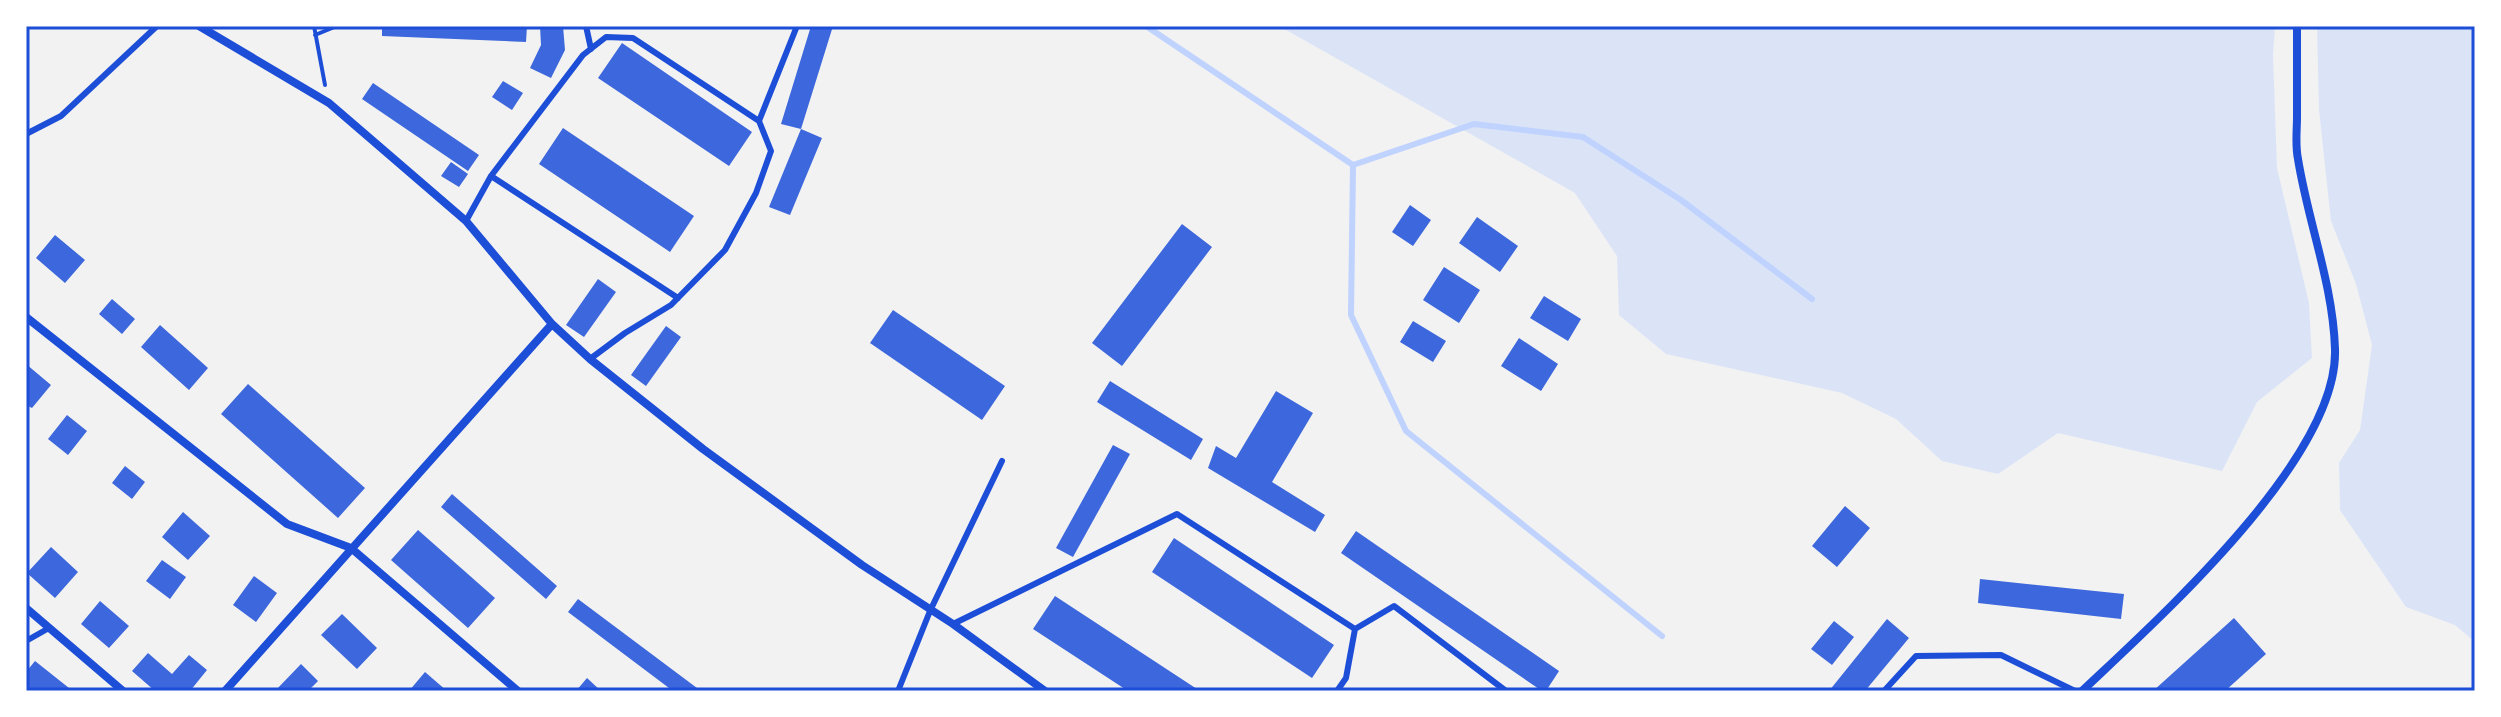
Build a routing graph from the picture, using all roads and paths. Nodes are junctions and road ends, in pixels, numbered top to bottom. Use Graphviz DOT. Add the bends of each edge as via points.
graph roads {
  1 [pos="157,26"];
  2 [pos="199,26"];
  3 [pos="314,26"];
  4 [pos="337,26"];
  5 [pos="586,26"];
  6 [pos="797,26"];
  7 [pos="2297,26"];
  8 [pos="315,35"];
  9 [pos="591,49"];
  10 [pos="329,103"];
  11 [pos="759,121"];
  12 [pos="26,134"];
  13 [pos="491,176"];
  14 [pos="466,221"];
  15 [pos="678,298"];
  16 [pos="26,317"];
  17 [pos="552,324"];
  18 [pos="590,359"];
  19 [pos="1002,461"];
  20 [pos="351,548"];
  21 [pos="26,608"];
  22 [pos="930,611"];
  23 [pos="953,624"];
  24 [pos="49,628"];
  25 [pos="1355,629"];
  26 [pos="26,641"];
  27 [pos="123,691"];
  28 [pos="225,691"];
  29 [pos="518,691"];
  30 [pos="898,691"];
  31 [pos="1045,691"];
  32 [pos="1337,691"];
  33 [pos="1506,691"];
  34 [pos="1884,691"];
  35 [pos="2075,691"];
  36 [pos="2082,691"];
  1 -- 12 [label="lane" via="61,116"];
  2 -- 10 [label="street"];
  3 -- 8 [label="path"];
  4 -- 8 [label="path"];
  5 -- 9 [label="lane"];
  6 -- 11 [label="lane"];
  7 -- 36 [label="street" via="2297,156 2333,314 2332,386 2320,419 2274,488 2197,582"];
  8 -- 10 [label="path"];
  9 -- 11 [label="lane" via="606,37 633,38"];
  9 -- 13 [label="lane"];
  10 -- 14 [label="street"];
  11 -- 15 [label="lane" via="771,151 756,193 725,250"];
  13 -- 14 [label="lane"];
  13 -- 15 [label="lane"];
  14 -- 17 [label="street"];
  15 -- 18 [label="lane"];
  16 -- 20 [label="street" via="287,524"];
  17 -- 18 [label="street"];
  17 -- 20 [label="street"];
  18 -- 22 [label="street" via="703,449"];
  19 -- 22 [label="lane"];
  20 -- 28 [label="street"];
  20 -- 29 [label="street"];
  21 -- 24 [label="street"];
  22 -- 23 [label="street"];
  22 -- 30 [label="lane"];
  23 -- 25 [label="lane" via="1177,514"];
  23 -- 31 [label="street"];
  24 -- 26 [label="lane"];
  24 -- 27 [label="street"];
  25 -- 32 [label="lane" via="1346,678"];
  25 -- 33 [label="lane" via="1394,606"];
  34 -- 35 [label="lane" via="1916,656 1987,655 2001,655"];
}
